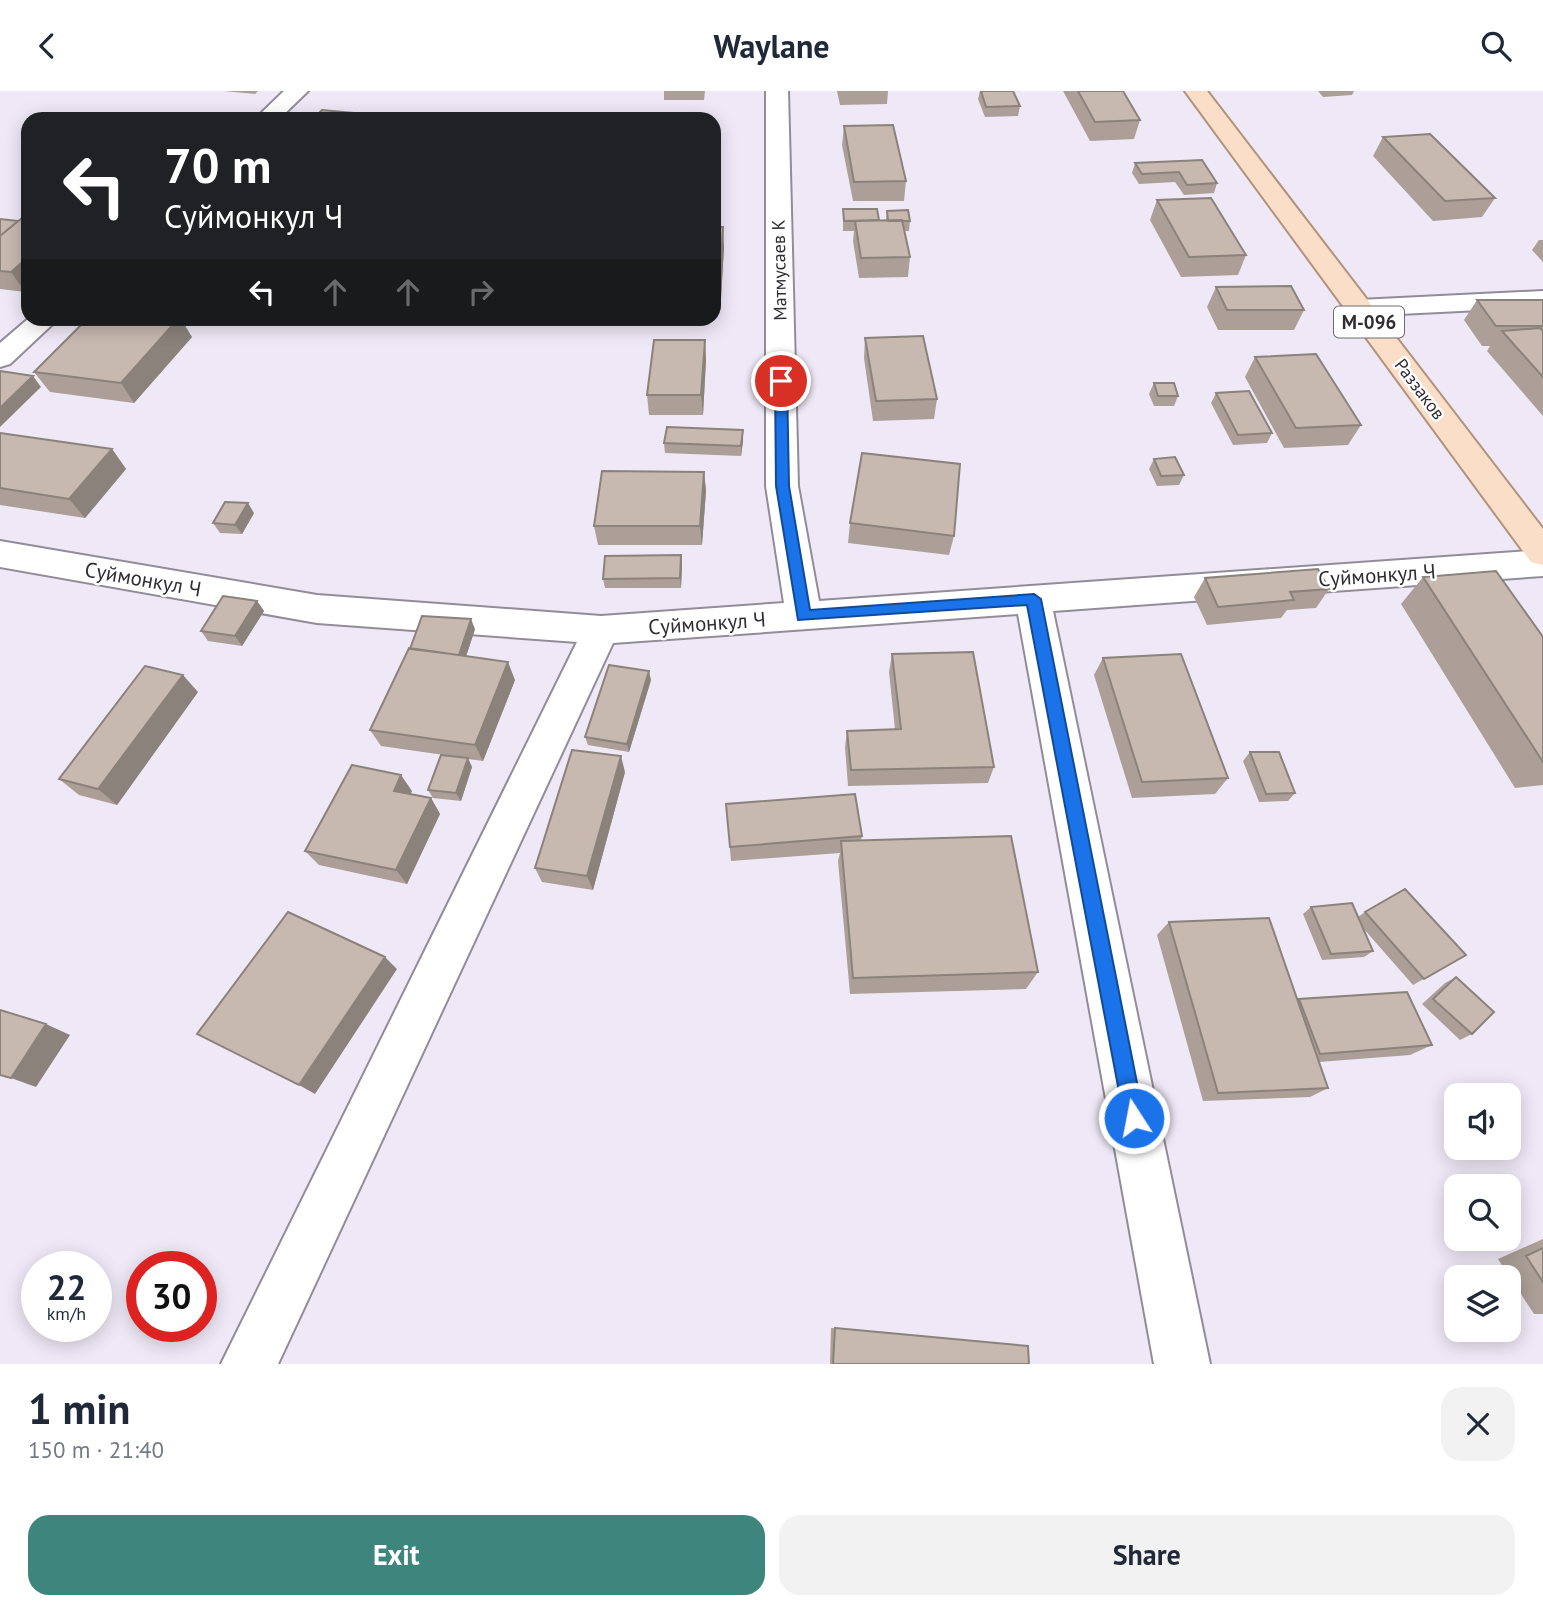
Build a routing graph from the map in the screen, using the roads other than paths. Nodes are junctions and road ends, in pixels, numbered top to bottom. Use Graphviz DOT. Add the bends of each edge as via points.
graph roads {
  1 [pos="297,91"];
  2 [pos="777,91"];
  3 [pos="1196,91"];
  4 [pos="274,112"];
  5 [pos="1543,299"];
  6 [pos="1359,308"];
  7 [pos="36,326"];
  8 [pos="0,358"];
  9 [pos="1543,552"];
  10 [pos="0,554"];
  11 [pos="1543,563"];
  12 [pos="1034,599"];
  13 [pos="804,616"];
  14 [pos="601,630"];
  15 [pos="248,1364"];
  16 [pos="1182,1364"];
  1 -- 4 [label="street"];
  2 -- 13 [label="street, Матмусаев К" via="782,486"];
  3 -- 6 [label="main road, Раззаков / М-096"];
  5 -- 6 [label="street"];
  6 -- 9 [label="main road, Раззаков / М-096"];
  7 -- 8 [label="street"];
  10 -- 14 [label="street, Суймонкул Ч" via="317,610"];
  11 -- 12 [label="street, Суймонкул Ч"];
  12 -- 13 [label="street, Суймонкул Ч"];
  12 -- 16 [label="street"];
  13 -- 14 [label="street, Суймонкул Ч"];
  14 -- 15 [label="street"];
}
